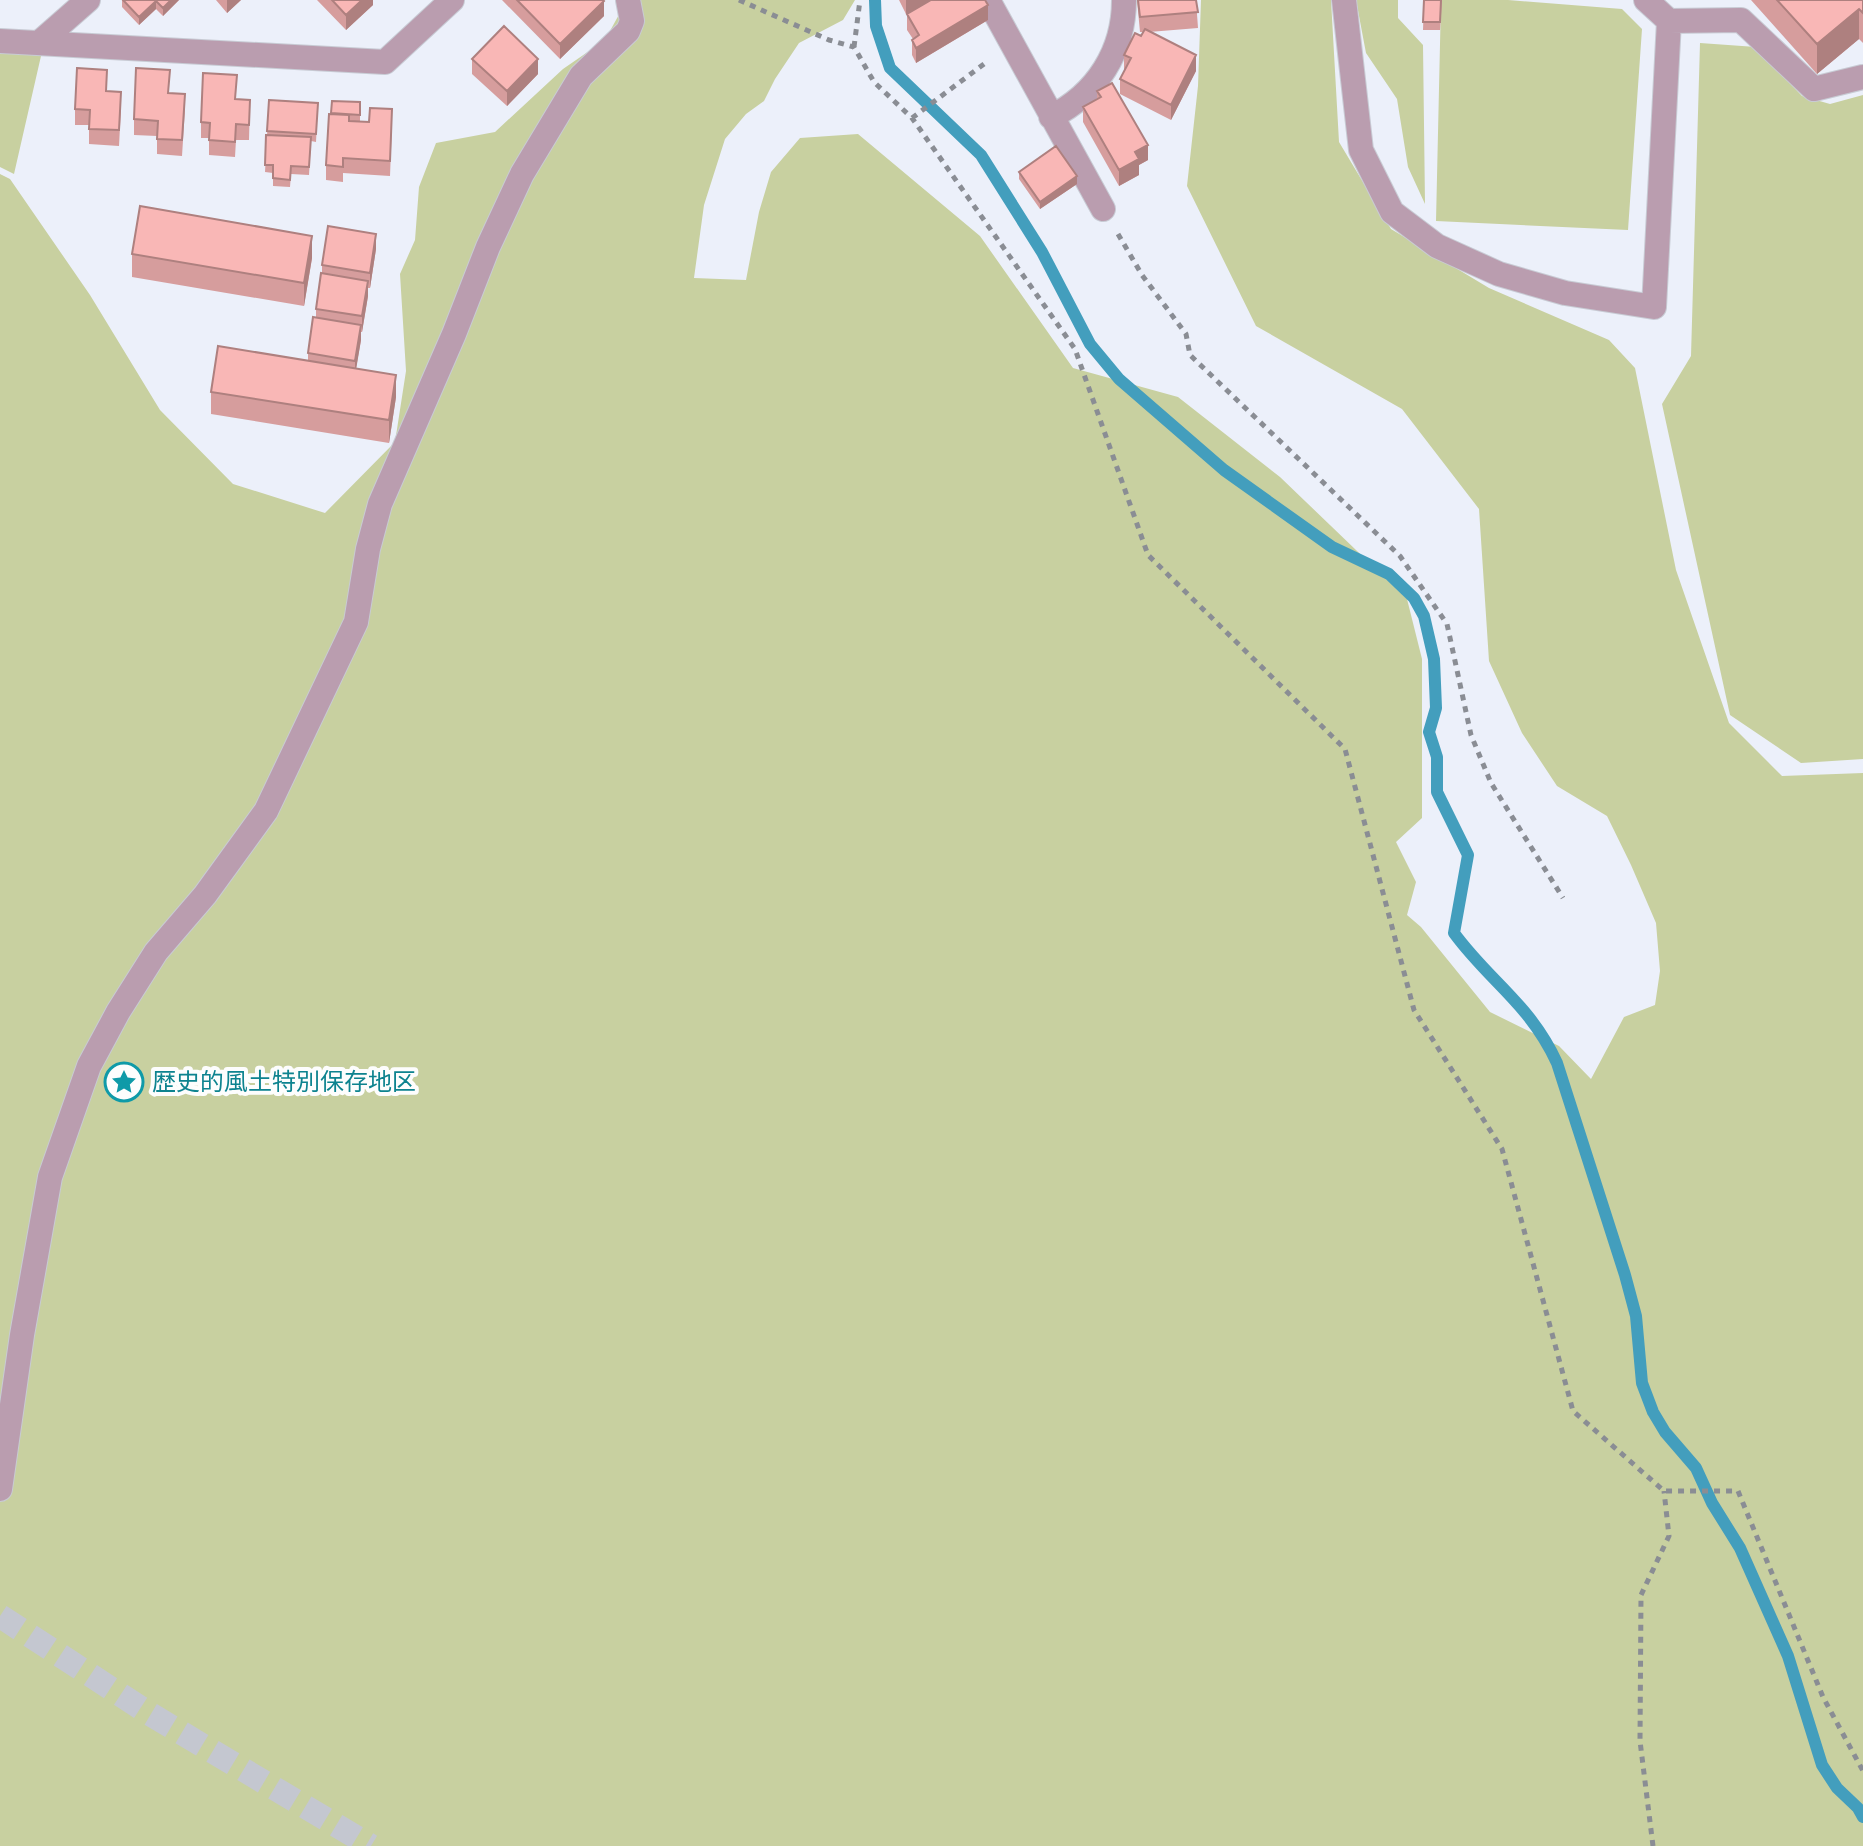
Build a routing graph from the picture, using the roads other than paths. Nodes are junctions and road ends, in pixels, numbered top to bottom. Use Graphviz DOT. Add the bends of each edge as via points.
graph roads {
  1 [pos="88,0"];
  2 [pos="452,0"];
  3 [pos="628,0"];
  4 [pos="988,0"];
  5 [pos="1124,0"];
  6 [pos="1344,0"];
  7 [pos="1646,0"];
  8 [pos="1669,21"];
  9 [pos="0,41"];
  10 [pos="39,43"];
  11 [pos="1863,77"];
  12 [pos="1051,117"];
  13 [pos="1103,209"];
  14 [pos="0,1489"];
  1 -- 10 [label="street"];
  2 -- 10 [label="street" via="385,62"];
  3 -- 14 [label="street" via="628,31 581,76 522,174 488,247 380,504 356,622 266,811 156,952 89,1066 50,1177"];
  4 -- 12 [label="street"];
  5 -- 12 [label="street" via="1116,48 1102,74 1071,107"];
  6 -- 8 [label="street" via="1361,150 1392,212 1437,246 1499,274 1565,293 1654,307"];
  7 -- 8 [label="street"];
  8 -- 11 [label="street" via="1741,20 1814,89"];
  9 -- 10 [label="street"];
  12 -- 13 [label="street"];
}
